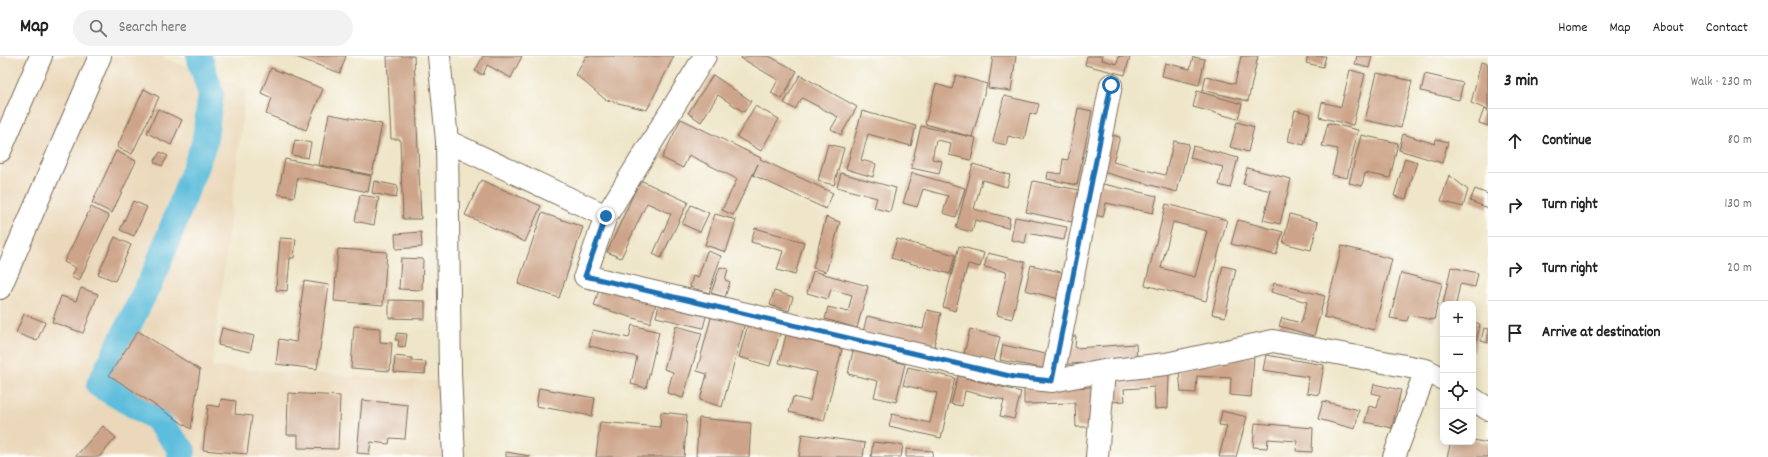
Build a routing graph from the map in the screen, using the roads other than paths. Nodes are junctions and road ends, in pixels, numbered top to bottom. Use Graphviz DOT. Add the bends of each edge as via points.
graph roads {
  1 [pos="41,56"];
  2 [pos="100,56"];
  3 [pos="439,56"];
  4 [pos="705,56"];
  5 [pos="1111,85"];
  6 [pos="447,141"];
  7 [pos="0,150"];
  8 [pos="606,216"];
  9 [pos="0,288"];
  10 [pos="1104,372"];
  11 [pos="1434,375"];
  12 [pos="1052,381"];
  13 [pos="1476,401"];
  14 [pos="1488,409"];
  15 [pos="454,457"];
  16 [pos="1097,457"];
  17 [pos="1394,457"];
  1 -- 7 [label="main road"];
  2 -- 9 [label="main road"];
  3 -- 6 [label="main road"];
  4 -- 8 [label="main road"];
  5 -- 12 [label="main road"];
  6 -- 8 [label="main road"];
  6 -- 15 [label="main road"];
  8 -- 12 [label="main road" via="585,276 1014,377"];
  10 -- 11 [label="main road" via="1166,364 1273,341"];
  10 -- 12 [label="main road"];
  10 -- 16 [label="main road"];
  11 -- 17 [label="main road"];
  13 -- 14 [label="main road"];
}
